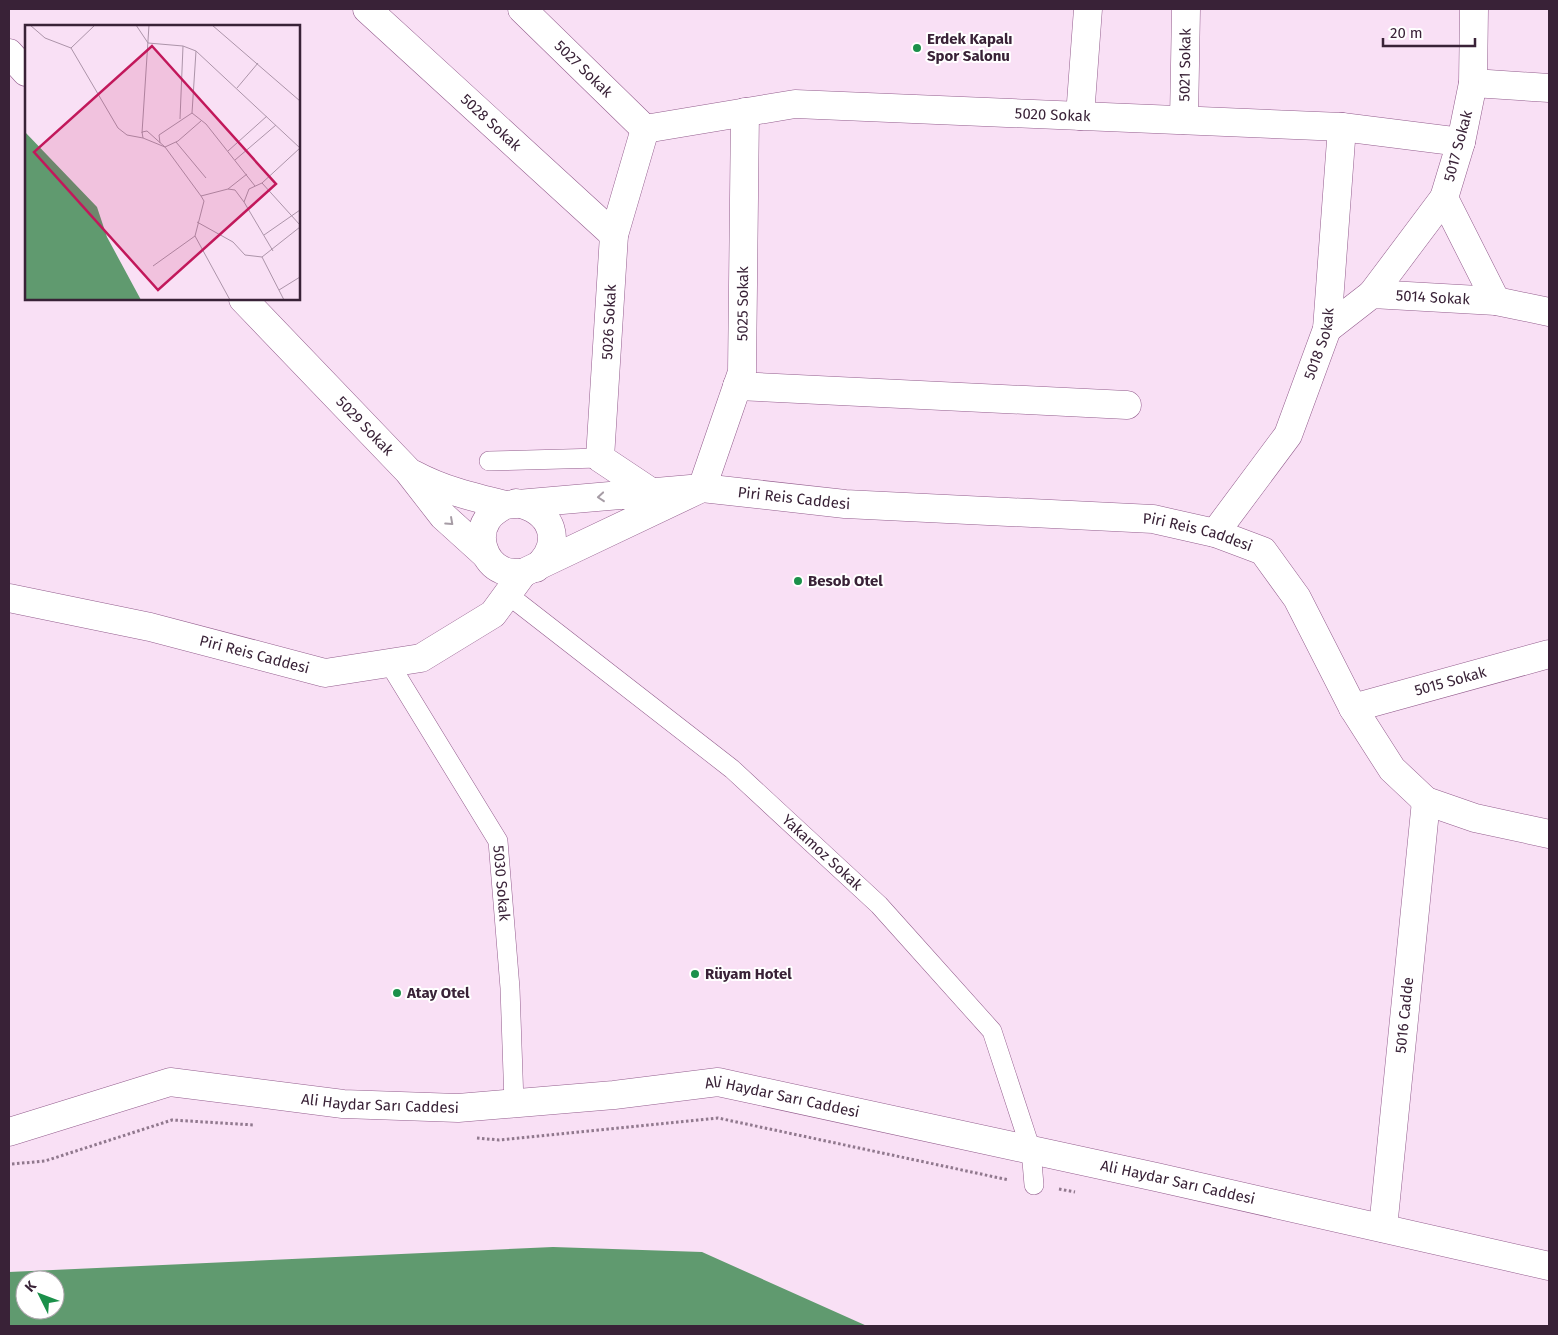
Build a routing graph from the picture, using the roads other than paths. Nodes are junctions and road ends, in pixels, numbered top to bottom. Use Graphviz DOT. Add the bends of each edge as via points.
graph roads {
  1 [pos="367,9"];
  2 [pos="522,9"];
  3 [pos="1088,9"];
  4 [pos="1186,9"];
  5 [pos="1474,9"];
  6 [pos="9,54"];
  7 [pos="25,71"];
  8 [pos="1473,83"];
  9 [pos="1549,88"];
  10 [pos="745,112"];
  11 [pos="1080,116"];
  12 [pos="1184,120"];
  13 [pos="1342,127"];
  14 [pos="645,129"];
  15 [pos="1461,142"];
  16 [pos="1444,198"];
  17 [pos="614,235"];
  18 [pos="1372,294"];
  19 [pos="244,300"];
  20 [pos="1496,301"];
  21 [pos="1549,312"];
  22 [pos="1327,329"];
  23 [pos="737,386"];
  24 [pos="1127,405"];
  25 [pos="600,458"];
  26 [pos="489,461"];
  27 [pos="408,471"];
  28 [pos="702,488"];
  29 [pos="651,492"];
  30 [pos="510,504"];
  31 [pos="1215,532"];
  32 [pos="489,559"];
  33 [pos="515,587"];
  34 [pos="9,598"];
  35 [pos="1549,654"];
  36 [pos="389,663"];
  37 [pos="1353,708"];
  38 [pos="1426,802"];
  39 [pos="1549,834"];
  40 [pos="514,1103"];
  41 [pos="9,1132"];
  42 [pos="1031,1150"];
  43 [pos="1034,1185"];
  44 [pos="1383,1228"];
  45 [pos="1549,1266"];
  1 -- 17 [label="street, 5028 Sokak"];
  2 -- 14 [label="street, 5027 Sokak"];
  3 -- 11 [label="street"];
  4 -- 12 [label="street, 5021 Sokak"];
  5 -- 8 [label="street, 5017 Sokak"];
  6 -- 7 [label="street"];
  8 -- 9 [label="street"];
  8 -- 15 [label="street, 5017 Sokak"];
  10 -- 11 [label="street, 5020 Sokak" via="795,104"];
  10 -- 14 [label="street, 5020 Sokak"];
  10 -- 23 [label="street, 5025 Sokak" via="742,372"];
  11 -- 12 [label="street, 5020 Sokak"];
  12 -- 13 [label="street, 5020 Sokak"];
  13 -- 15 [label="street, 5020 Sokak"];
  13 -- 22 [label="street, 5018 Sokak"];
  14 -- 17 [label="street, 5026 Sokak"];
  15 -- 16 [label="street, 5017 Sokak"];
  16 -- 18 [label="street"];
  16 -- 20 [label="street, 5017 Sokak"];
  17 -- 25 [label="street, 5026 Sokak"];
  18 -- 20 [label="street, 5014 Sokak"];
  18 -- 22 [label="street"];
  19 -- 27 [label="street, 5029 Sokak"];
  20 -- 21 [label="street, 5014 Sokak"];
  22 -- 31 [label="street, 5018 Sokak" via="1288,435"];
  23 -- 24 [label="street"];
  23 -- 28 [label="street, 5025 Sokak"];
  25 -- 26 [label="lane"];
  25 -- 29 [label="street"];
  27 -- 30 [label="street" via="435,486"];
  27 -- 32 [label="street, 5029 Sokak, one-way" via="443,516"];
  28 -- 29 [label="street, Piri Reis Caddesi"];
  28 -- 31 [label="street, Piri Reis Caddesi" via="845,504 1153,519"];
  28 -- 33 [label="street, Piri Reis Caddesi"];
  29 -- 30 [label="street, Piri Reis Caddesi, one-way"];
  30 -- 32 [label="street" via="495,511 482,531 482,543"];
  30 -- 33 [label="street" via="527,505 538,510 550,528 552,540 544,561"];
  31 -- 37 [label="street, Piri Reis Caddesi" via="1263,552 1297,598"];
  32 -- 33 [label="street" via="502,570 513,573"];
  32 -- 33 [label="street" via="498,584 496,602"];
  33 -- 36 [label="street, Piri Reis Caddesi" via="420,658"];
  33 -- 42 [label="lane, Yakamoz Sokak" via="732,769 878,905 992,1031"];
  34 -- 36 [label="street, Piri Reis Caddesi" via="150,627 325,673"];
  35 -- 37 [label="street, 5015 Sokak"];
  36 -- 40 [label="lane, 5030 Sokak" via="498,841 510,988"];
  37 -- 38 [label="street, Piri Reis Caddesi" via="1392,769"];
  38 -- 39 [label="street, Piri Reis Caddesi" via="1475,818"];
  38 -- 44 [label="street, 5016 Cadde"];
  40 -- 41 [label="street, Ali Haydar Sarı Caddesi" via="458,1108 343,1104 170,1082"];
  40 -- 42 [label="street, Ali Haydar Sarı Caddesi" via="718,1082"];
  42 -- 43 [label="lane, Yakamoz Sokak"];
  42 -- 44 [label="street, Ali Haydar Sarı Caddesi"];
  44 -- 45 [label="street, Ali Haydar Sarı Caddesi"];
}
